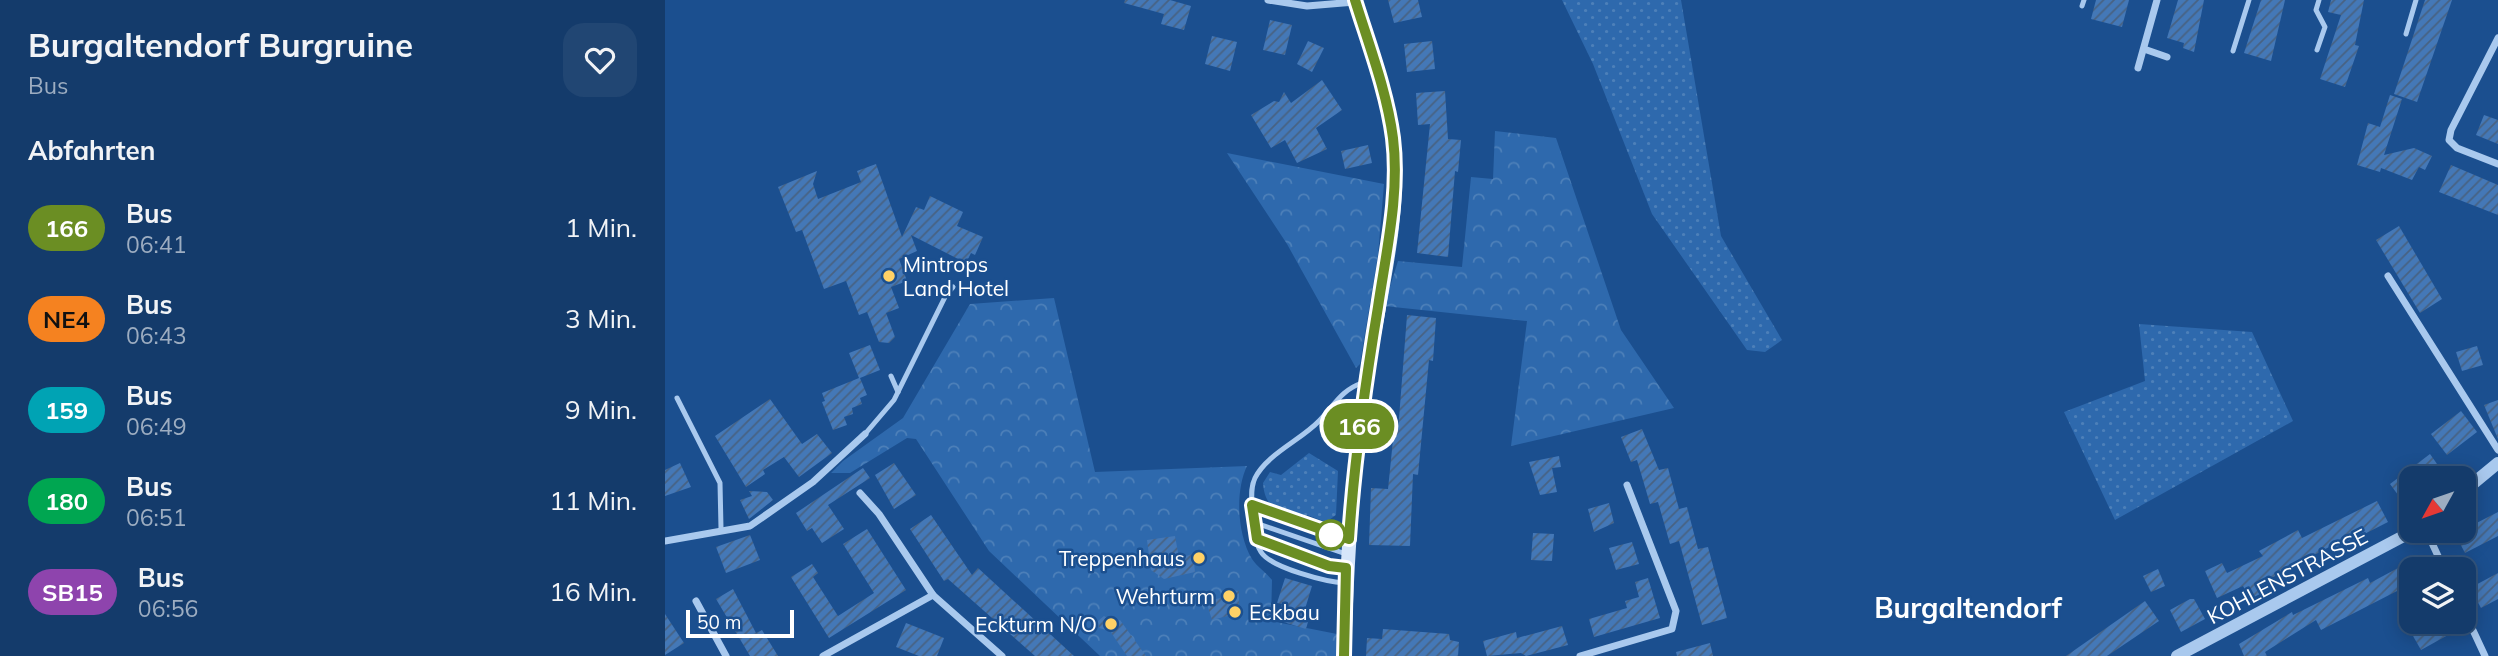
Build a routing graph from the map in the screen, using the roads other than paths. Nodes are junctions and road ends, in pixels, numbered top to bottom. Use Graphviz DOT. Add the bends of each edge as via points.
graph roads {
  1 [pos="1268,0"];
  2 [pos="2157,0"];
  3 [pos="2249,0"];
  4 [pos="2319,0"];
  5 [pos="2416,0"];
  6 [pos="1355,1"];
  7 [pos="2406,34"];
  8 [pos="2498,38"];
  9 [pos="2144,49"];
  10 [pos="2317,50"];
  11 [pos="2233,51"];
  12 [pos="2167,57"];
  13 [pos="2138,68"];
  14 [pos="2498,164"];
  15 [pos="2388,276"];
  16 [pos="953,287"];
  17 [pos="891,376"];
  18 [pos="1365,382"];
  19 [pos="898,392"];
  20 [pos="677,398"];
  21 [pos="1321,420"];
  22 [pos="1358,433"];
  23 [pos="865,434"];
  24 [pos="2498,450"];
  25 [pos="2498,463"];
  26 [pos="2476,481"];
  27 [pos="1627,485"];
  28 [pos="860,493"];
  29 [pos="1252,505"];
  30 [pos="1253,522"];
  31 [pos="721,528"];
  32 [pos="2399,538"];
  33 [pos="1257,539"];
  34 [pos="1349,539"];
  35 [pos="665,541"];
  36 [pos="1347,569"];
  37 [pos="933,595"];
  38 [pos="696,601"];
  39 [pos="2475,634"];
  40 [pos="726,656"];
  41 [pos="823,656"];
  42 [pos="1002,656"];
  43 [pos="1344,656"];
  44 [pos="1580,656"];
  45 [pos="2177,656"];
  46 [pos="2485,656"];
  1 -- 6 [label="street" via="1307,6"];
  2 -- 9 [label="street"];
  3 -- 11 [label="lane"];
  4 -- 10 [label="lane" via="2316,10 2325,27"];
  5 -- 7 [label="lane"];
  6 -- 18 [label="main road" via="1387,105 1395,177"];
  8 -- 14 [label="street" via="2449,140 2457,148"];
  9 -- 12 [label="street"];
  9 -- 13 [label="street"];
  15 -- 24 [label="street"];
  16 -- 19 [label="lane"];
  17 -- 19 [label="lane"];
  18 -- 21 [label="lane" via="1351,387"];
  18 -- 22 [label="main road"];
  19 -- 23 [label="lane"];
  20 -- 31 [label="lane" via="720,483"];
  21 -- 22 [label="lane" via="1346,422"];
  21 -- 29 [label="lane" via="1257,475"];
  22 -- 34 [label="main road"];
  23 -- 31 [label="street" via="813,482 750,526"];
  25 -- 26 [label="street"];
  27 -- 44 [label="street" via="1676,611 1672,629"];
  28 -- 37 [label="street"];
  29 -- 30 [label="lane"];
  29 -- 34 [label="lane"];
  30 -- 33 [label="lane"];
  30 -- 36 [label="lane"];
  31 -- 35 [label="street"];
  32 -- 45 [label="street, KOHLENSTRASSE"];
  33 -- 36 [label="lane"];
  33 -- 36 [label="lane" via="1267,558 1312,577"];
  34 -- 36 [label="main road"];
  36 -- 43 [label="main road"];
  37 -- 41 [label="street"];
  37 -- 42 [label="street"];
  38 -- 40 [label="street"];
  39 -- 46 [label="street"];
}
